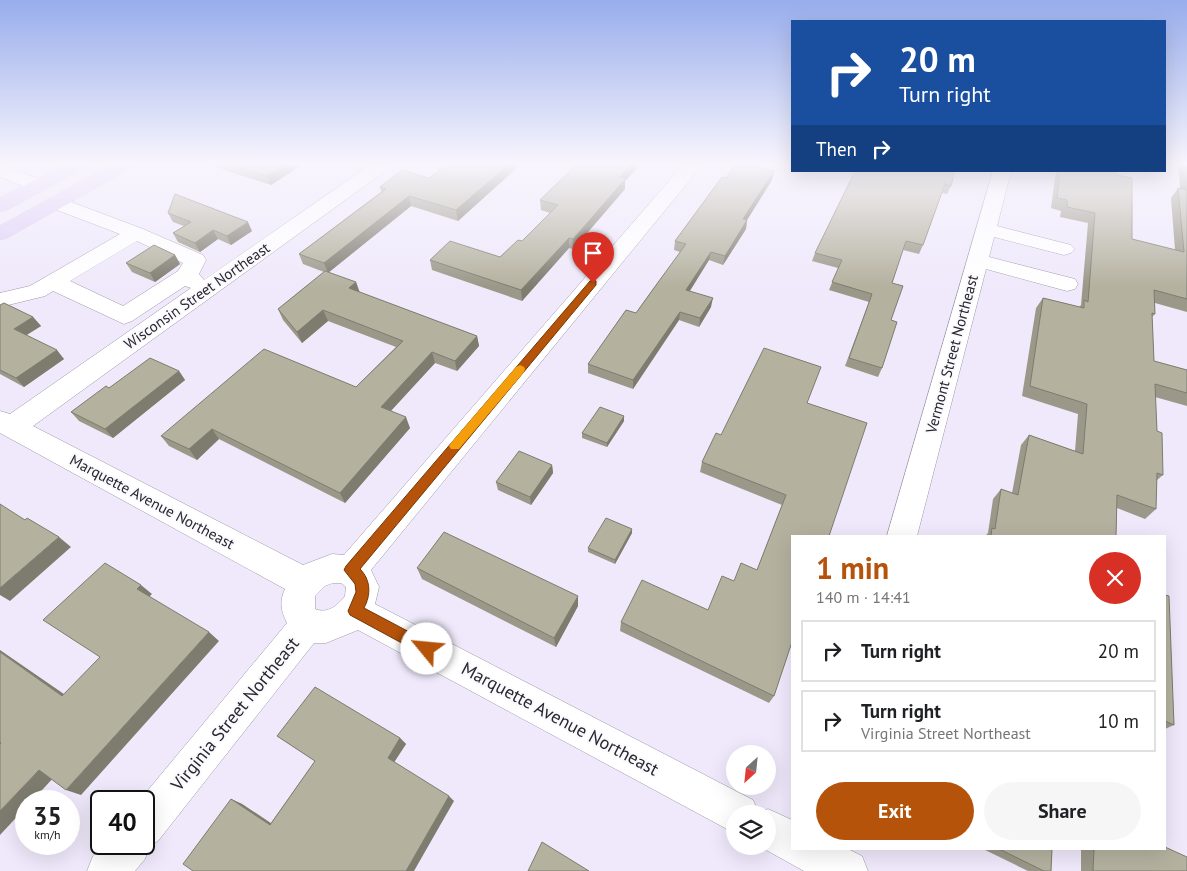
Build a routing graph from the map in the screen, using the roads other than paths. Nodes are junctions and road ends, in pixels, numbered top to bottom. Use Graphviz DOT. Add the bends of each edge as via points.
graph roads {
  1 [pos="51,206"];
  2 [pos="63,206"];
  3 [pos="324,206"];
  4 [pos="659,206"];
  5 [pos="992,206"];
  6 [pos="986,229"];
  7 [pos="136,233"];
  8 [pos="0,234"];
  9 [pos="1064,249"];
  10 [pos="977,260"];
  11 [pos="187,275"];
  12 [pos="52,282"];
  13 [pos="1067,284"];
  14 [pos="208,288"];
  15 [pos="0,300"];
  16 [pos="6,424"];
  17 [pos="902,535"];
  18 [pos="351,570"];
  19 [pos="305,583"];
  20 [pos="355,611"];
  21 [pos="308,624"];
  22 [pos="726,807"];
  23 [pos="155,813"];
  24 [pos="776,833"];
  25 [pos="791,840"];
  26 [pos="121,855"];
  27 [pos="108,871"];
  1 -- 8 [label="main road"];
  2 -- 7 [label="street"];
  3 -- 14 [label="street, Wisconsin Street Northeast"];
  4 -- 18 [label="street"];
  5 -- 6 [label="street, Vermont Street Northeast"];
  6 -- 9 [label="street"];
  6 -- 10 [label="street, Vermont Street Northeast"];
  7 -- 11 [label="street" via="195,260"];
  7 -- 12 [label="street"];
  10 -- 13 [label="street"];
  10 -- 17 [label="street, Vermont Street Northeast"];
  11 -- 12 [label="street" via="124,316"];
  11 -- 14 [label="street" via="194,283"];
  12 -- 15 [label="street" via="37,291"];
  14 -- 16 [label="street, Wisconsin Street Northeast"];
  16 -- 19 [label="street, Marquette Avenue Northeast"];
  18 -- 19 [label="street" via="322,570"];
  18 -- 20 [label="street" via="362,583 363,592"];
  19 -- 21 [label="street" via="296,601 301,618"];
  20 -- 21 [label="street" via="332,625 317,627"];
  20 -- 22 [label="street, Marquette Avenue Northeast"];
  21 -- 23 [label="street, Virginia Street Northeast"];
  24 -- 25 [label="street"];
  26 -- 27 [label="street"];
}
